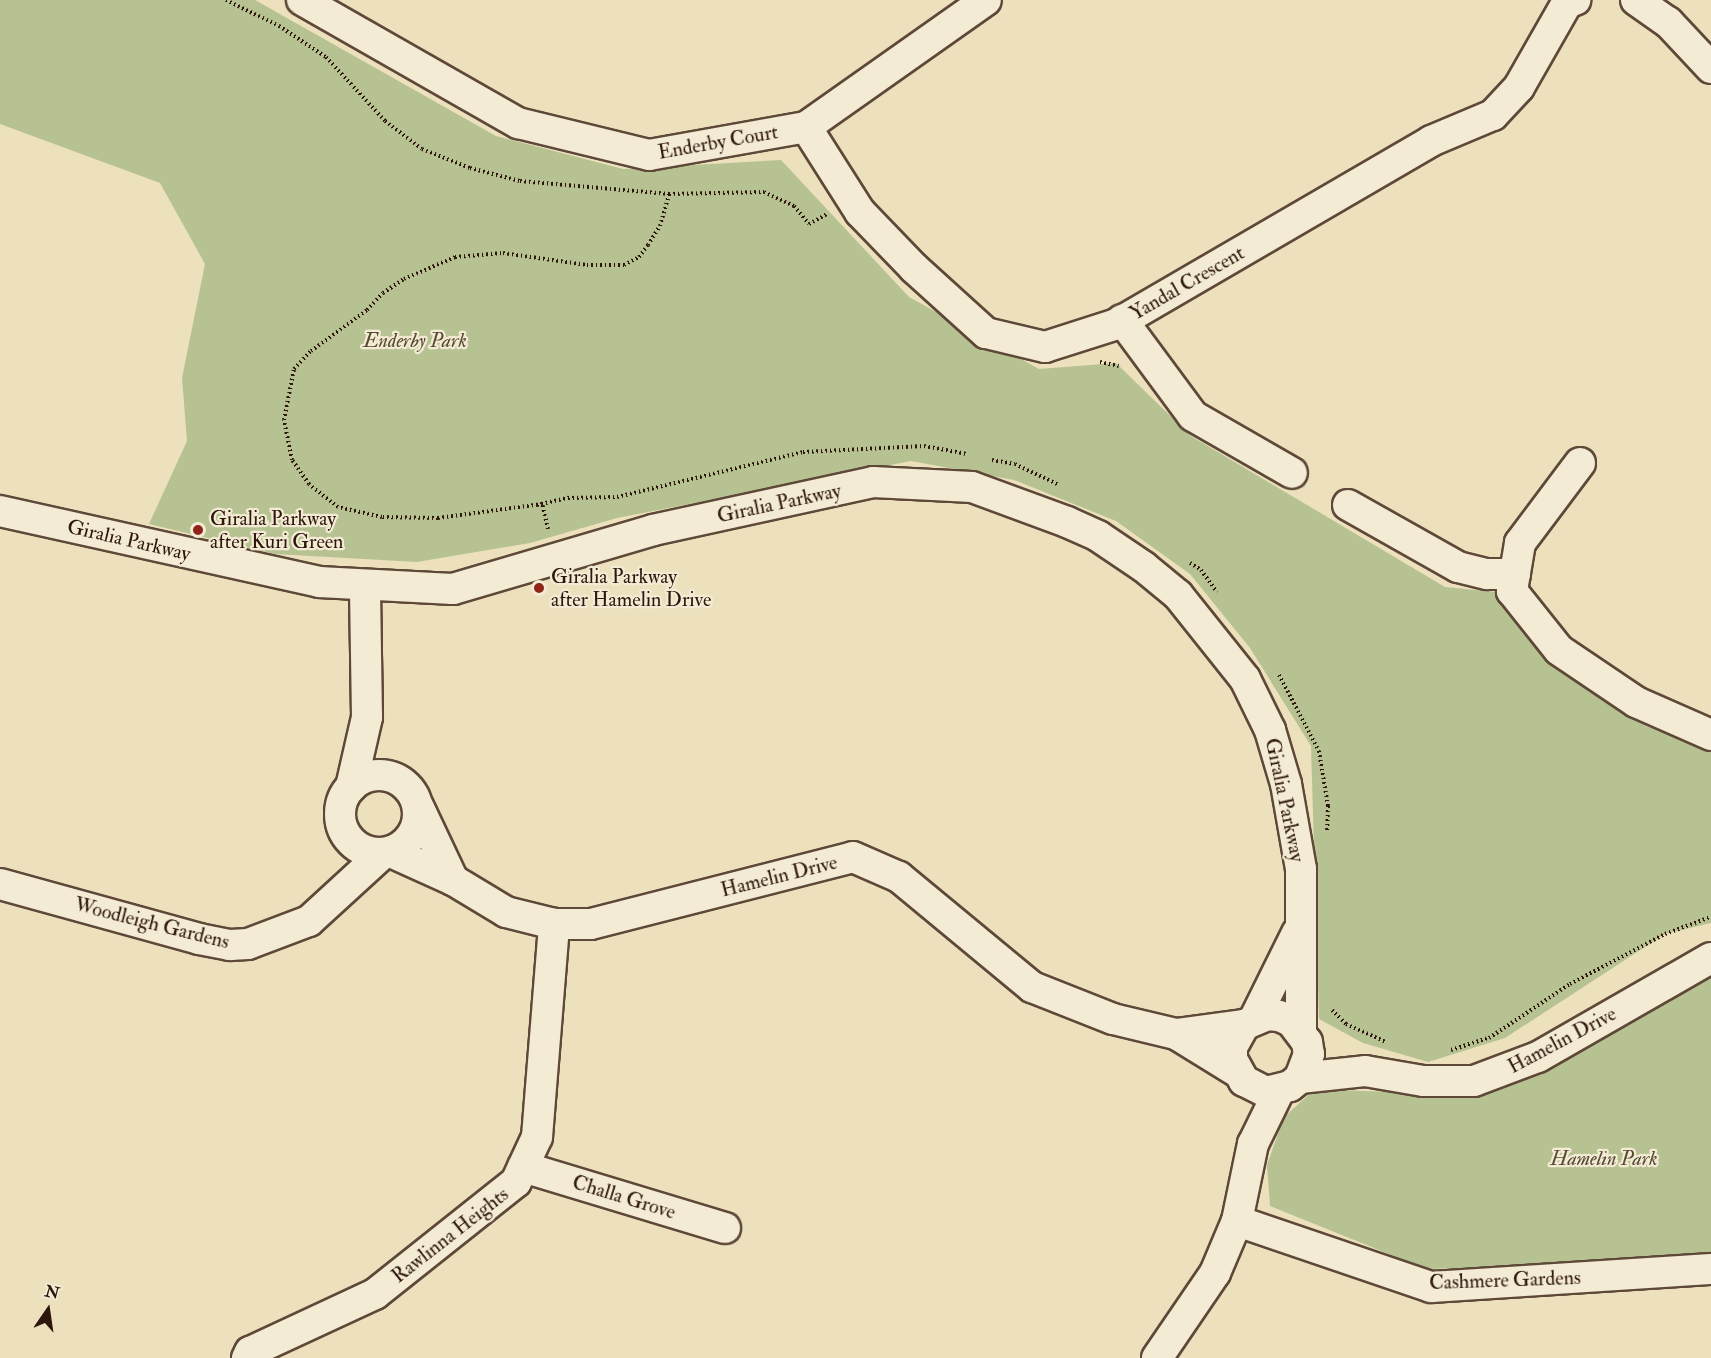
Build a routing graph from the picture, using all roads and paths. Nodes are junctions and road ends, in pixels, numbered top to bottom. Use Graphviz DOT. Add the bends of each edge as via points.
graph roads {
  1 [pos="302,0"];
  2 [pos="986,0"];
  3 [pos="1575,0"];
  4 [pos="1636,0"];
  5 [pos="340,9"];
  6 [pos="1711,68"];
  7 [pos="806,127"];
  8 [pos="669,194"];
  9 [pos="1122,320"];
  10 [pos="969,455"];
  11 [pos="981,457"];
  12 [pos="1580,463"];
  13 [pos="1292,473"];
  14 [pos="1069,489"];
  15 [pos="537,505"];
  16 [pos="1348,506"];
  17 [pos="0,511"];
  18 [pos="1181,557"];
  19 [pos="556,559"];
  20 [pos="1515,574"];
  21 [pos="365,586"];
  22 [pos="1222,599"];
  23 [pos="1272,665"];
  24 [pos="367,717"];
  25 [pos="1711,735"];
  26 [pos="388,776"];
  27 [pos="351,787"];
  28 [pos="418,806"];
  29 [pos="347,837"];
  30 [pos="1327,840"];
  31 [pos="387,853"];
  32 [pos="453,880"];
  33 [pos="0,884"];
  34 [pos="330,900"];
  35 [pos="1711,917"];
  36 [pos="554,924"];
  37 [pos="1299,930"];
  38 [pos="1711,958"];
  39 [pos="1326,1001"];
  40 [pos="1249,1022"];
  41 [pos="1176,1034"];
  42 [pos="1304,1036"];
  43 [pos="1392,1043"];
  44 [pos="1446,1051"];
  45 [pos="1365,1071"];
  46 [pos="1240,1076"];
  47 [pos="1289,1084"];
  48 [pos="1253,1144"];
  49 [pos="524,1167"];
  50 [pos="1237,1221"];
  51 [pos="725,1228"];
  52 [pos="1711,1269"];
  53 [pos="247,1358"];
  54 [pos="1157,1358"];
  1 -- 5 [label="street, Enderby Court"];
  2 -- 7 [label="street, Enderby Court"];
  3 -- 9 [label="street, Yandal Crescent" via="1568,3 1519,87 1493,115 1431,141"];
  4 -- 6 [label="street" via="1668,22"];
  5 -- 7 [label="street, Enderby Court" via="518,123 649,155"];
  7 -- 9 [label="street, Yandal Crescent" via="860,212 986,333 1045,347"];
  8 -- 15 [label="path" via="660,226 648,245 639,257 624,265 587,265 503,253 455,257 404,279 383,293 368,310 311,351 294,369 284,420 292,460 309,484 338,507 382,517 438,518"];
  9 -- 13 [label="street" via="1193,416"];
  10 -- 15 [label="path" via="924,446 803,452 617,497 567,498"];
  11 -- 14 [label="path" via="1015,464"];
  12 -- 20 [label="street" via="1520,543"];
  15 -- 19 [label="path" via="542,504"];
  16 -- 20 [label="street" via="1458,567 1487,574"];
  17 -- 21 [label="street, Giralia Parkway" via="319,582"];
  18 -- 22 [label="path" via="1201,570"];
  19 -- 21 [label="street, Giralia Parkway" via="453,590"];
  19 -- 37 [label="street, Giralia Parkway" via="653,530 873,482 972,487 1098,536 1178,595 1245,679 1270,730 1286,784 1301,869"];
  20 -- 25 [label="street" via="1512,591 1559,650 1636,702"];
  21 -- 24 [label="street"];
  23 -- 30 [label="path" via="1319,751 1328,806"];
  24 -- 26 [label="street"];
  24 -- 27 [label="street"];
  26 -- 27 [label="street" via="365,778"];
  26 -- 28 [label="street" via="407,786"];
  27 -- 29 [label="street" via="340,813"];
  28 -- 31 [label="street" via="416,829 410,839"];
  28 -- 32 [label="street"];
  29 -- 31 [label="street" via="363,850"];
  29 -- 34 [label="street"];
  31 -- 32 [label="street, Hamelin Drive"];
  31 -- 34 [label="street, Woodleigh Gardens"];
  32 -- 36 [label="street, Hamelin Drive" via="506,912"];
  33 -- 34 [label="street, Woodleigh Gardens" via="230,945 286,933 309,921"];
  35 -- 44 [label="path" via="1665,934 1570,984 1490,1038"];
  36 -- 41 [label="street, Hamelin Drive" via="591,924 854,857 899,877 1032,987 1113,1019"];
  36 -- 49 [label="street, Rawlinna Heights" via="537,1137"];
  37 -- 40 [label="street, Giralia Parkway"];
  37 -- 42 [label="street, Giralia Parkway"];
  38 -- 45 [label="street, Hamelin Drive" via="1509,1071 1474,1081 1423,1081"];
  39 -- 43 [label="path" via="1346,1024 1371,1038"];
  40 -- 41 [label="street, Hamelin Drive"];
  40 -- 42 [label="street" via="1279,1016"];
  40 -- 46 [label="street" via="1232,1047"];
  41 -- 46 [label="street, Hamelin Drive"];
  42 -- 45 [label="street, Hamelin Drive"];
  42 -- 47 [label="street" via="1307,1061"];
  45 -- 47 [label="street, Hamelin Drive"];
  46 -- 47 [label="street" via="1266,1092"];
  46 -- 48 [label="street"];
  47 -- 48 [label="street"];
  48 -- 50 [label="street"];
  49 -- 51 [label="street, Challa Grove"];
  49 -- 53 [label="street, Rawlinna Heights" via="516,1182 375,1294 250,1352"];
  50 -- 52 [label="street, Cashmere Gardens" via="1431,1287"];
  50 -- 54 [label="street" via="1215,1273"];
}
